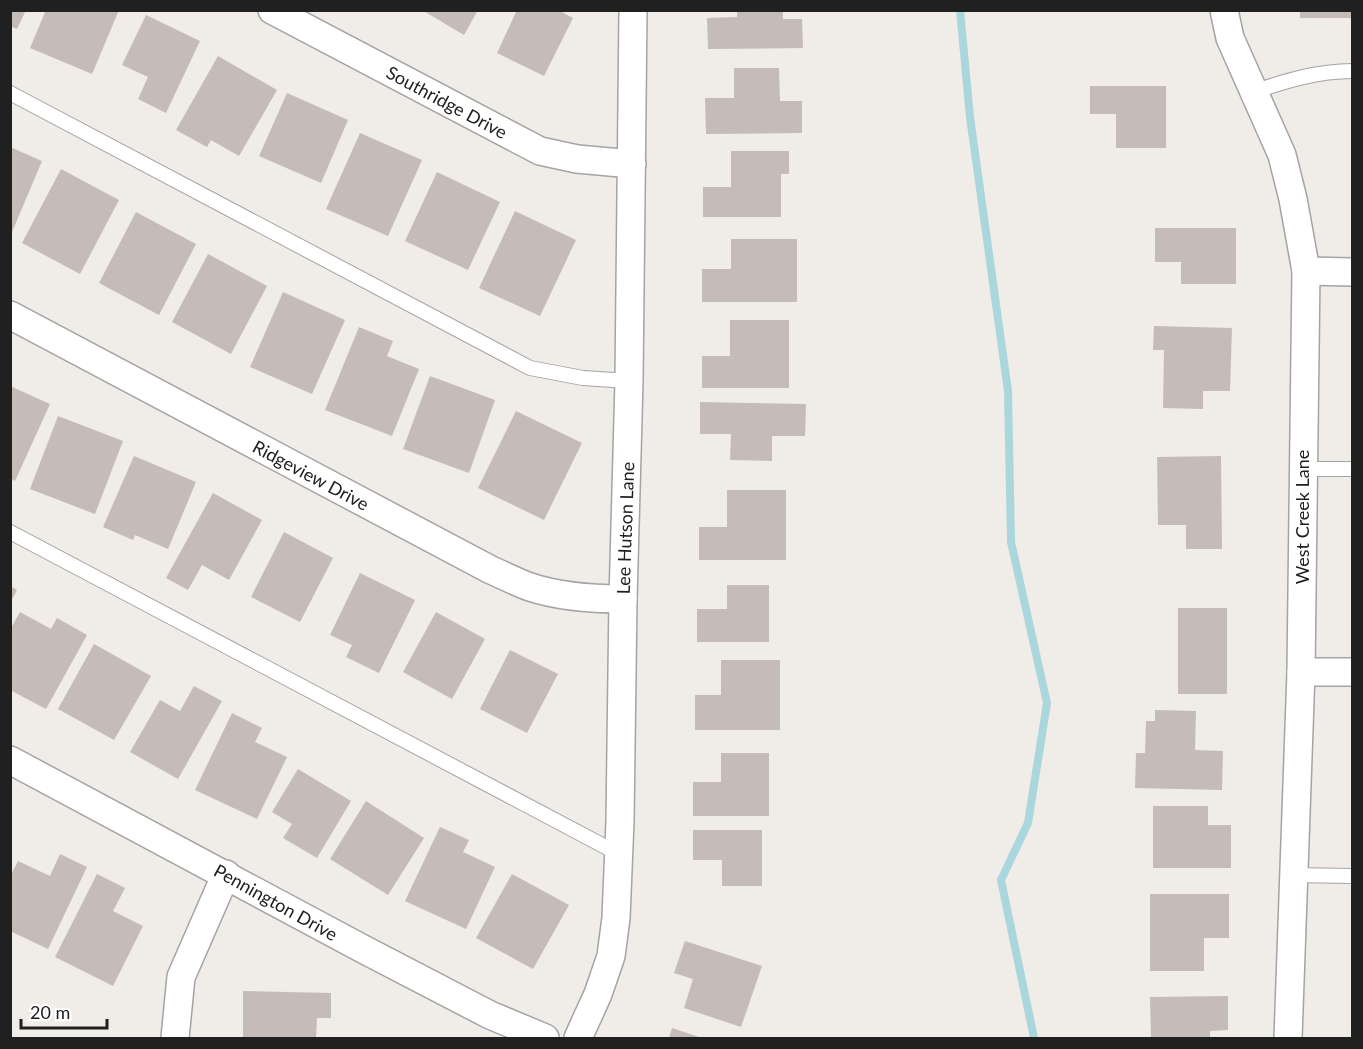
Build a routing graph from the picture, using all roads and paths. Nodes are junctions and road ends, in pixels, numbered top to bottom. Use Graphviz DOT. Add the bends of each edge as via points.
graph roads {
  1 [pos="272,10"];
  2 [pos="633,10"];
  3 [pos="1224,10"];
  4 [pos="1353,71"];
  5 [pos="1253,92"];
  6 [pos="10,93"];
  7 [pos="632,164"];
  8 [pos="1306,271"];
  9 [pos="1353,272"];
  10 [pos="10,315"];
  11 [pos="629,381"];
  12 [pos="1302,469"];
  13 [pos="1353,469"];
  14 [pos="10,532"];
  15 [pos="623,598"];
  16 [pos="1301,672"];
  17 [pos="1353,672"];
  18 [pos="10,760"];
  19 [pos="619,854"];
  20 [pos="226,874"];
  21 [pos="1293,875"];
  22 [pos="1353,876"];
  23 [pos="175,1038"];
  24 [pos="545,1038"];
  25 [pos="578,1038"];
  26 [pos="1288,1038"];
  1 -- 7 [label="street, Southridge Drive" via="540,151"];
  2 -- 7 [label="street, Lee Hutson Lane"];
  3 -- 5 [label="street, West Creek Lane" via="1230,38"];
  4 -- 5 [label="lane" via="1330,71"];
  5 -- 8 [label="street, West Creek Lane" via="1282,155"];
  6 -- 11 [label="lane" via="530,368 583,378"];
  7 -- 11 [label="street, Lee Hutson Lane"];
  8 -- 9 [label="street"];
  8 -- 12 [label="street, West Creek Lane"];
  10 -- 15 [label="street, Ridgeview Drive" via="491,570 557,594"];
  11 -- 15 [label="street, Lee Hutson Lane"];
  12 -- 13 [label="lane"];
  12 -- 16 [label="street, West Creek Lane"];
  14 -- 19 [label="lane"];
  15 -- 19 [label="street, Lee Hutson Lane"];
  16 -- 17 [label="street"];
  16 -- 21 [label="street, West Creek Lane"];
  18 -- 20 [label="street, Pennington Drive"];
  19 -- 25 [label="street, Lee Hutson Lane" via="611,956"];
  20 -- 23 [label="street" via="181,977"];
  20 -- 24 [label="street, Pennington Drive" via="479,1010"];
  21 -- 22 [label="lane"];
  21 -- 26 [label="street, West Creek Lane"];
}
